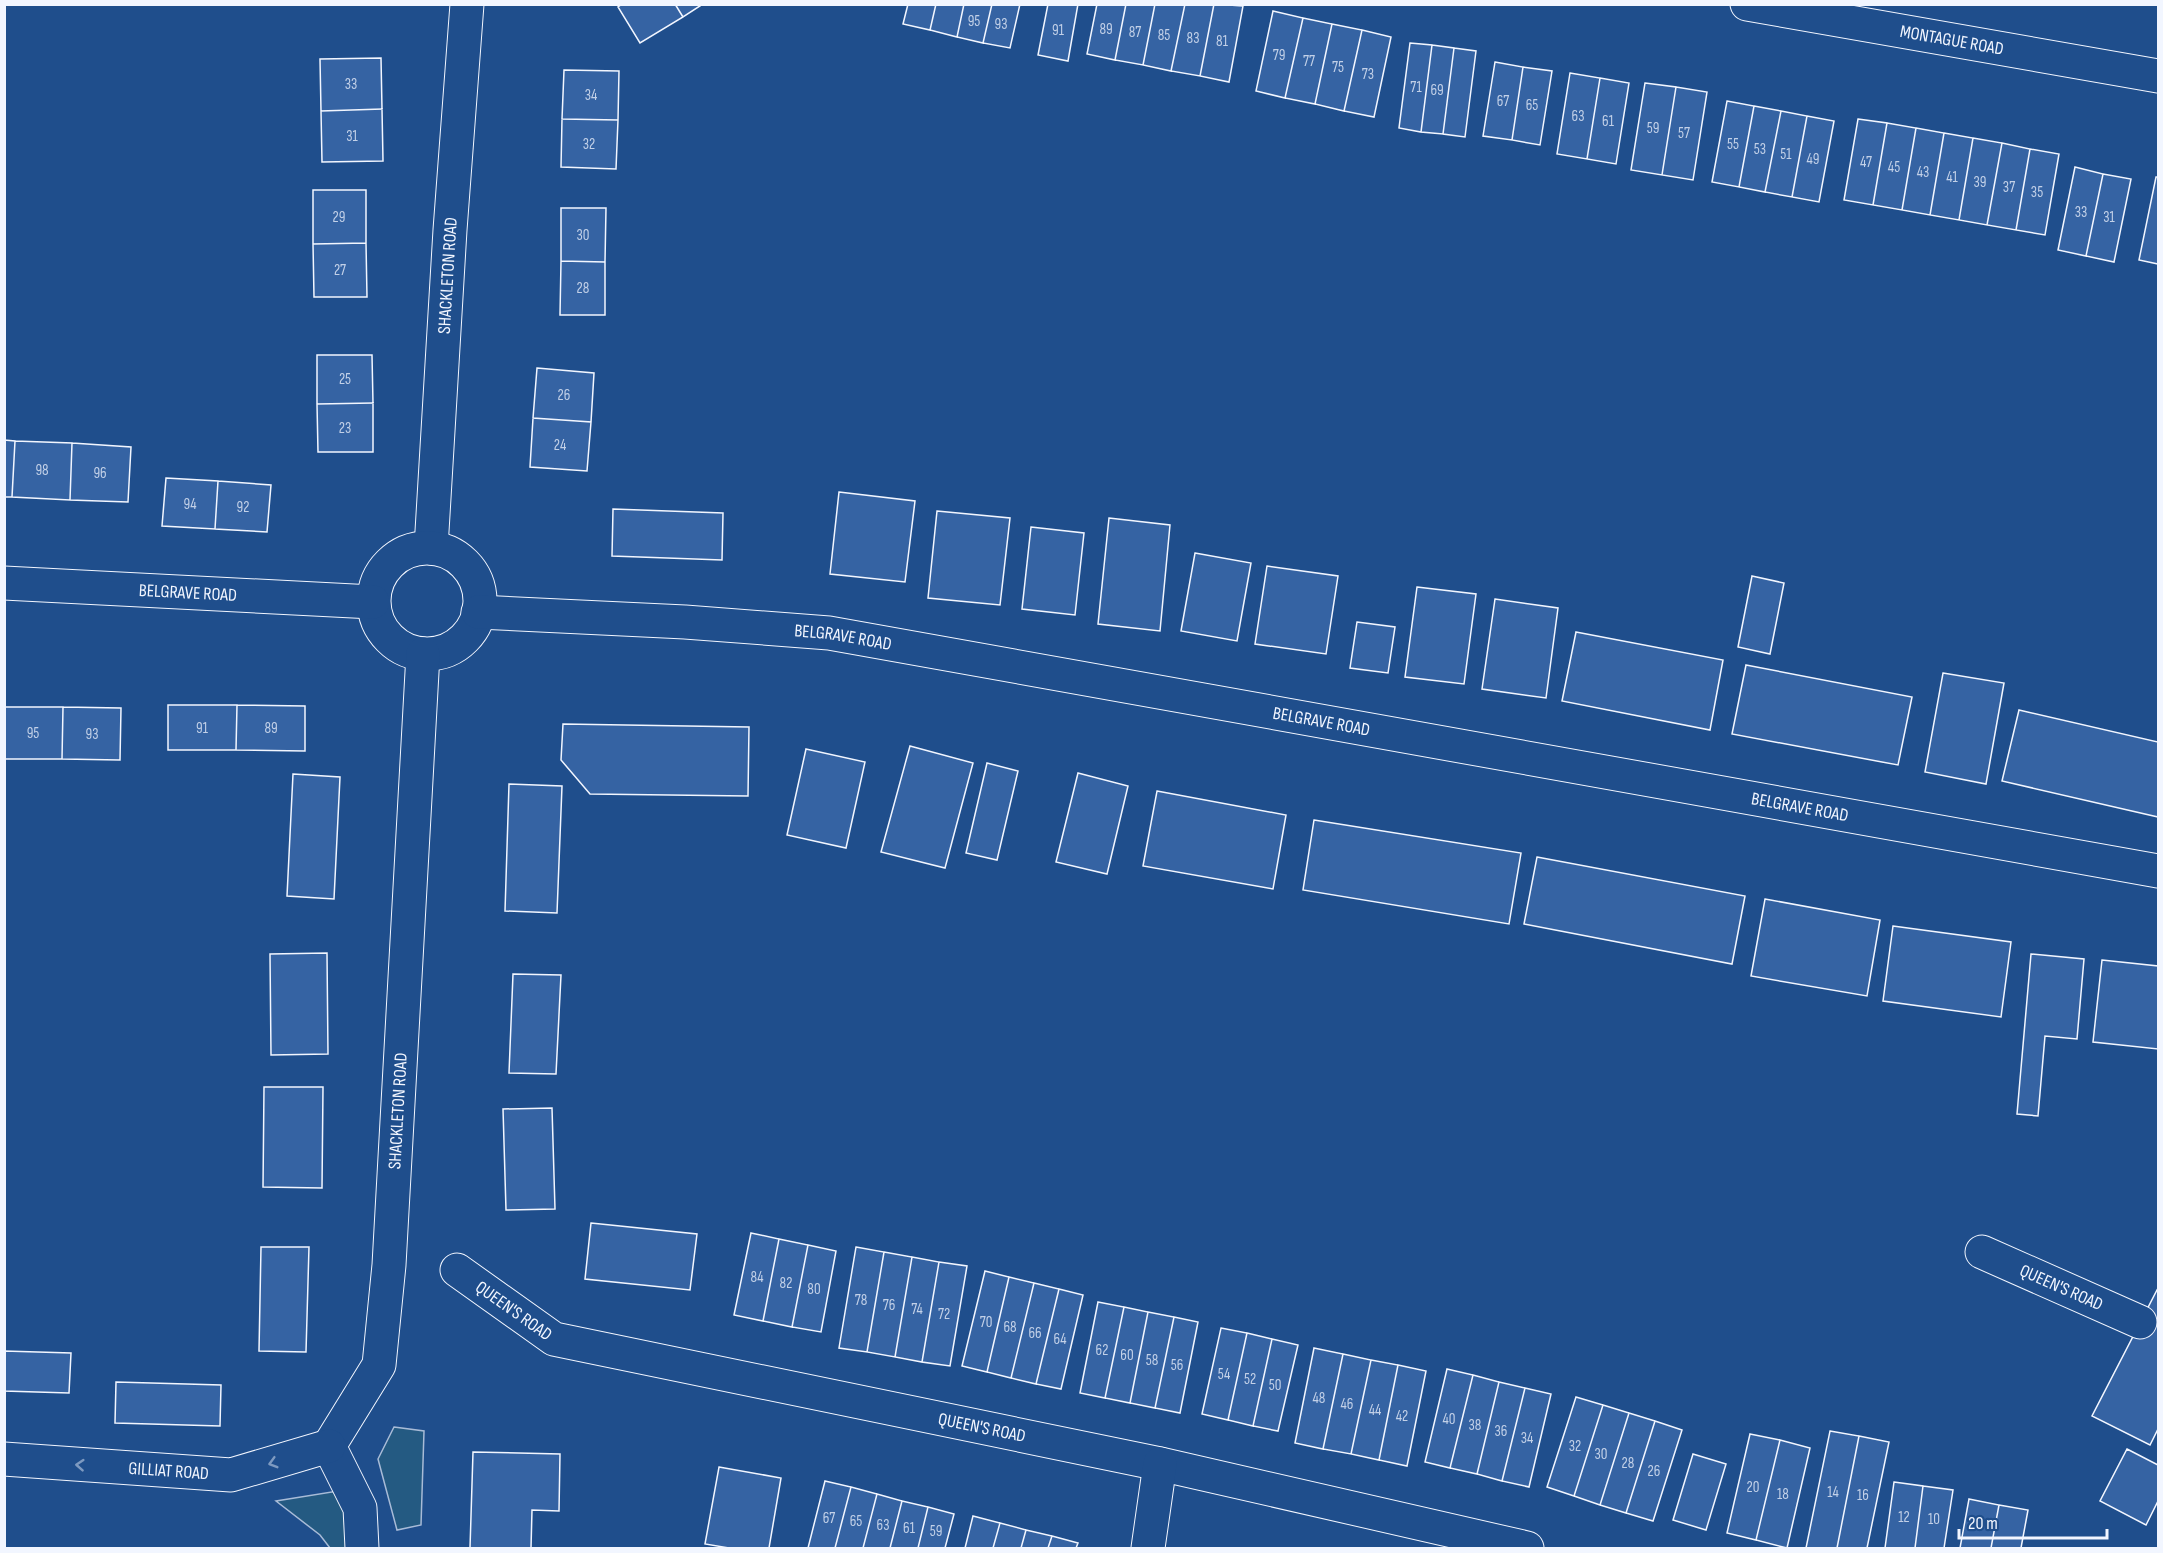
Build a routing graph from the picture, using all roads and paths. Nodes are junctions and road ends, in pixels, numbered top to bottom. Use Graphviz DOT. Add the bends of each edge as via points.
graph roads {
  1 [pos="467,4"];
  2 [pos="1747,4"];
  3 [pos="2158,76"];
  4 [pos="430,548"];
  5 [pos="4,583"];
  6 [pos="373,602"];
  7 [pos="478,612"];
  8 [pos="423,654"];
  9 [pos="2158,871"];
  10 [pos="1982,1252"];
  11 [pos="457,1270"];
  12 [pos="2140,1322"];
  13 [pos="329,1446"];
  14 [pos="4,1460"];
  15 [pos="1160,1464"];
  16 [pos="362,1548"];
  17 [pos="1148,1548"];
  18 [pos="1527,1548"];
  1 -- 4 [label="street, SHACKLETON ROAD"];
  2 -- 3 [label="street, MONTAGUE ROAD"];
  4 -- 6 [label="street" via="397,557 376,584"];
  4 -- 7 [label="street" via="448,552 463,562 474,577 479,594"];
  5 -- 6 [label="street, BELGRAVE ROAD"];
  6 -- 8 [label="street" via="383,632 394,643"];
  7 -- 8 [label="street" via="465,639 452,648"];
  7 -- 9 [label="street, BELGRAVE ROAD" via="829,633"];
  8 -- 13 [label="street, SHACKLETON ROAD" via="389,1265 379,1365"];
  10 -- 12 [label="street, QUEEN'S ROAD"];
  11 -- 15 [label="street, QUEEN'S ROAD" via="554,1339"];
  13 -- 14 [label="street, GILLIAT ROAD, one-way" via="231,1475"];
  13 -- 16 [label="street" via="360,1508"];
  15 -- 17 [label="street"];
  15 -- 18 [label="street, QUEEN'S ROAD"];
}
